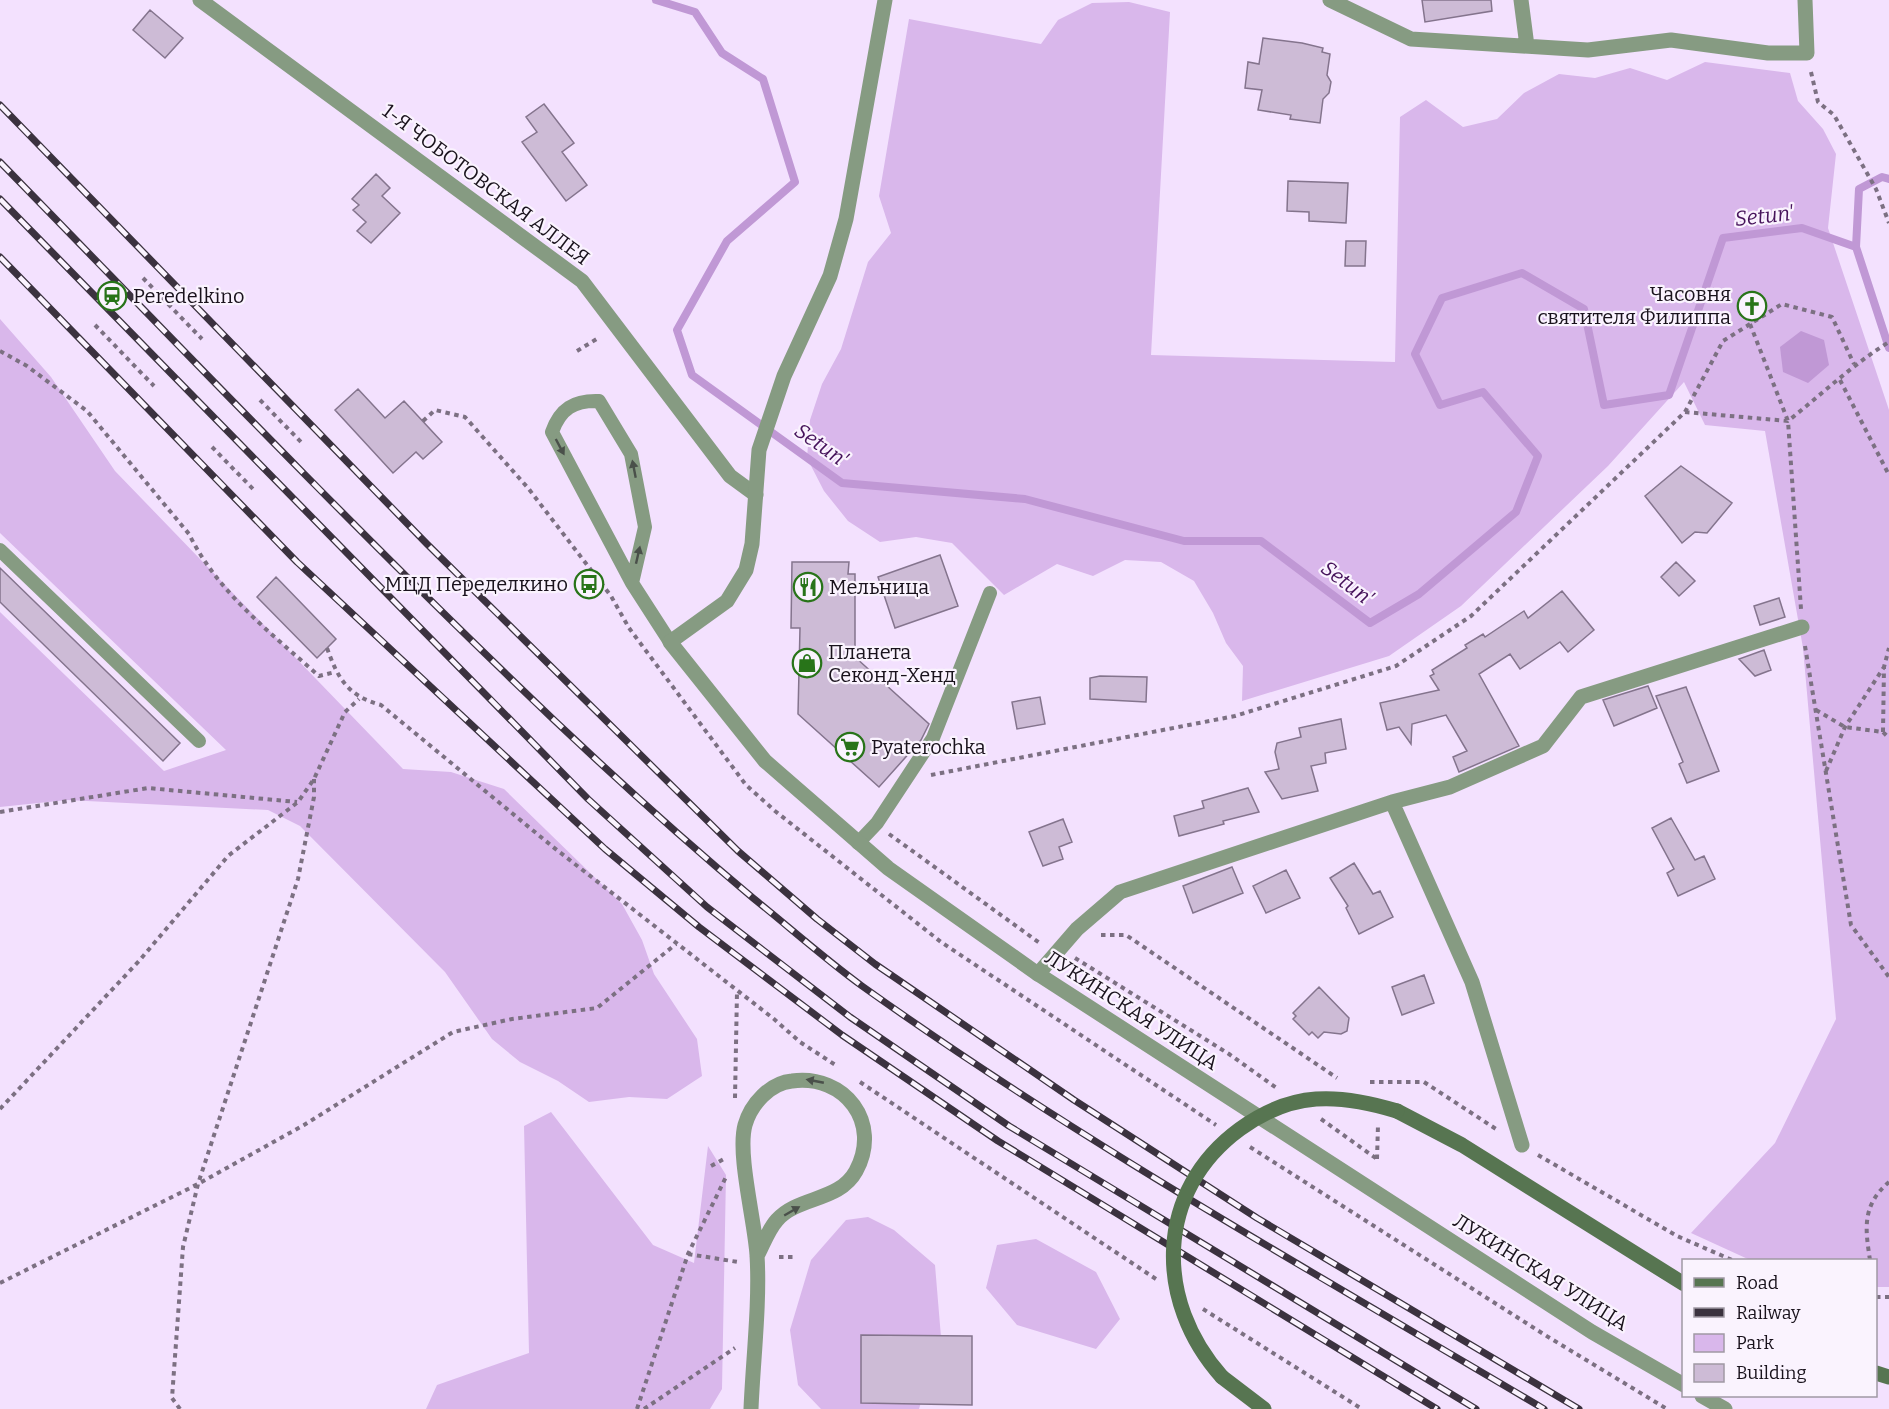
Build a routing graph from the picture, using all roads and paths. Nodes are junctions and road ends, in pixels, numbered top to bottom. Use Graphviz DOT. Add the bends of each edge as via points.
graph roads {
  1 [pos="200,0"];
  2 [pos="885,0"];
  3 [pos="1330,0"];
  4 [pos="1521,0"];
  5 [pos="1805,0"];
  6 [pos="1527,46"];
  7 [pos="1807,53"];
  8 [pos="1889,223"];
  9 [pos="143,278"];
  10 [pos="1750,324"];
  11 [pos="95,325"];
  12 [pos="604,334"];
  13 [pos="202,339"];
  14 [pos="1889,342"];
  15 [pos="0,351"];
  16 [pos="577,351"];
  17 [pos="1854,364"];
  18 [pos="1840,380"];
  19 [pos="154,386"];
  20 [pos="260,400"];
  21 [pos="1685,412"];
  22 [pos="423,421"];
  23 [pos="1788,421"];
  24 [pos="302,443"];
  25 [pos="212,447"];
  26 [pos="1889,475"];
  27 [pos="528,488"];
  28 [pos="254,490"];
  29 [pos="756,495"];
  30 [pos="0,550"];
  31 [pos="632,583"];
  32 [pos="990,593"];
  33 [pos="1802,627"];
  34 [pos="670,642"];
  35 [pos="327,648"];
  36 [pos="1889,648"];
  37 [pos="1884,667"];
  38 [pos="336,672"];
  39 [pos="359,699"];
  40 [pos="1816,710"];
  41 [pos="1845,727"];
  42 [pos="1883,732"];
  43 [pos="1889,738"];
  44 [pos="199,741"];
  45 [pos="1826,771"];
  46 [pos="314,779"];
  47 [pos="897,789"];
  48 [pos="298,802"];
  49 [pos="1392,802"];
  50 [pos="0,812"];
  51 [pos="877,823"];
  52 [pos="858,843"];
  53 [pos="676,944"];
  54 [pos="1058,951"];
  55 [pos="1038,974"];
  56 [pos="1889,977"];
  57 [pos="737,991"];
  58 [pos="846,1072"];
  59 [pos="855,1078"];
  60 [pos="1285,1093"];
  61 [pos="735,1100"];
  62 [pos="0,1109"];
  63 [pos="1312,1113"];
  64 [pos="1522,1145"];
  65 [pos="732,1154"];
  66 [pos="1377,1159"];
  67 [pos="711,1166"];
  68 [pos="728,1173"];
  69 [pos="1889,1182"];
  70 [pos="198,1184"];
  71 [pos="688,1254"];
  72 [pos="764,1256"];
  73 [pos="793,1257"];
  74 [pos="1870,1259"];
  75 [pos="739,1262"];
  76 [pos="0,1283"];
  77 [pos="1682,1283"];
  78 [pos="1164,1284"];
  79 [pos="1194,1303"];
  80 [pos="735,1348"];
  81 [pos="1682,1384"];
  82 [pos="1705,1397"];
  83 [pos="180,1409"];
  84 [pos="637,1409"];
  85 [pos="644,1409"];
  86 [pos="751,1409"];
  87 [pos="1264,1409"];
  88 [pos="1362,1409"];
  89 [pos="1725,1409"];
  1 -- 29 [label="street, 1-Я ЧОБОТОВСКАЯ АЛЛЕЯ" via="582,281 730,476"];
  2 -- 29 [label="street" via="846,219 830,276 784,376 759,450"];
  3 -- 6 [label="street" via="1411,39"];
  4 -- 6 [label="street"];
  5 -- 7 [label="street"];
  6 -- 7 [label="street" via="1588,50 1671,40 1768,53"];
  7 -- 8 [label="path" via="1818,102 1834,115 1868,173"];
  9 -- 13 [label="path"];
  10 -- 17 [label="path" via="1782,304 1832,317"];
  10 -- 21 [label="path" via="1723,341"];
  10 -- 23 [label="path"];
  11 -- 19 [label="path"];
  12 -- 16 [label="path"];
  14 -- 17 [label="path"];
  15 -- 38 [label="path" via="87,411 189,534 200,558 231,595 319,676"];
  17 -- 18 [label="path"];
  18 -- 23 [label="path"];
  18 -- 26 [label="path"];
  20 -- 24 [label="path"];
  21 -- 23 [label="path"];
  21 -- 47 [label="path" via="1471,616 1396,666 1236,716 924,777"];
  22 -- 27 [label="path" via="435,410 465,417"];
  23 -- 33 [label="path"];
  25 -- 28 [label="path"];
  29 -- 34 [label="street" via="752,544 738,587 715,612"];
  30 -- 44 [label="lane"];
  31 -- 31 [label="lane, ЛУКИНСКАЯ УЛИЦА, one-way" via="645,527 631,454 599,401 583,401 565,409 552,432"];
  31 -- 34 [label="lane, ЛУКИНСКАЯ УЛИЦА"];
  32 -- 47 [label="lane" via="933,738"];
  33 -- 40 [label="path"];
  33 -- 49 [label="street" via="1581,697 1543,746 1450,787"];
  34 -- 52 [label="street, ЛУКИНСКАЯ УЛИЦА" via="765,760"];
  35 -- 38 [label="path"];
  36 -- 37 [label="path"];
  37 -- 41 [label="path"];
  37 -- 42 [label="path"];
  38 -- 39 [label="path"];
  39 -- 46 [label="path" via="345,712"];
  39 -- 53 [label="path" via="381,705"];
  40 -- 41 [label="path"];
  40 -- 45 [label="path"];
  41 -- 42 [label="path"];
  41 -- 45 [label="path"];
  42 -- 43 [label="path"];
  45 -- 56 [label="path" via="1851,925"];
  46 -- 48 [label="path"];
  46 -- 70 [label="path" via="298,879"];
  47 -- 51 [label="lane"];
  48 -- 50 [label="path" via="148,789"];
  48 -- 62 [label="path" via="228,856 140,961"];
  49 -- 54 [label="street" via="1120,892"];
  49 -- 64 [label="street" via="1472,982"];
  51 -- 52 [label="lane"];
  51 -- 54 [label="path" via="1034,941"];
  52 -- 55 [label="street, ЛУКИНСКАЯ УЛИЦА"];
  53 -- 57 [label="path"];
  53 -- 70 [label="path" via="597,1008 512,1019 453,1032 304,1125"];
  54 -- 55 [label="street"];
  54 -- 60 [label="path" via="1229,1054"];
  55 -- 81 [label="street, ЛУКИНСКАЯ УЛИЦА" via="1592,1332"];
  57 -- 58 [label="path" via="800,1042"];
  57 -- 61 [label="path"];
  59 -- 78 [label="path"];
  63 -- 66 [label="path"];
  65 -- 67 [label="path"];
  68 -- 71 [label="path"];
  69 -- 74 [label="path" via="1877,1192 1865,1222"];
  70 -- 76 [label="path"];
  70 -- 83 [label="path" via="183,1247 172,1398"];
  71 -- 75 [label="path"];
  71 -- 84 [label="path"];
  72 -- 72 [label="street, one-way" via="777,1220 841,1189 864,1154 865,1133 859,1112 846,1095 828,1084 807,1079 787,1081 768,1091 753,1106 745,1126 743,1147"];
  72 -- 73 [label="path"];
  72 -- 86 [label="street"];
  77 -- 87 [label="main road, bridge" via="1454,1140 1397,1111 1342,1099 1286,1105 1260,1116 1226,1139 1197,1173 1184,1198 1173,1254 1174,1282 1192,1336 1222,1377"];
  79 -- 88 [label="path"];
  80 -- 85 [label="path"];
  82 -- 89 [label="street"];
}
